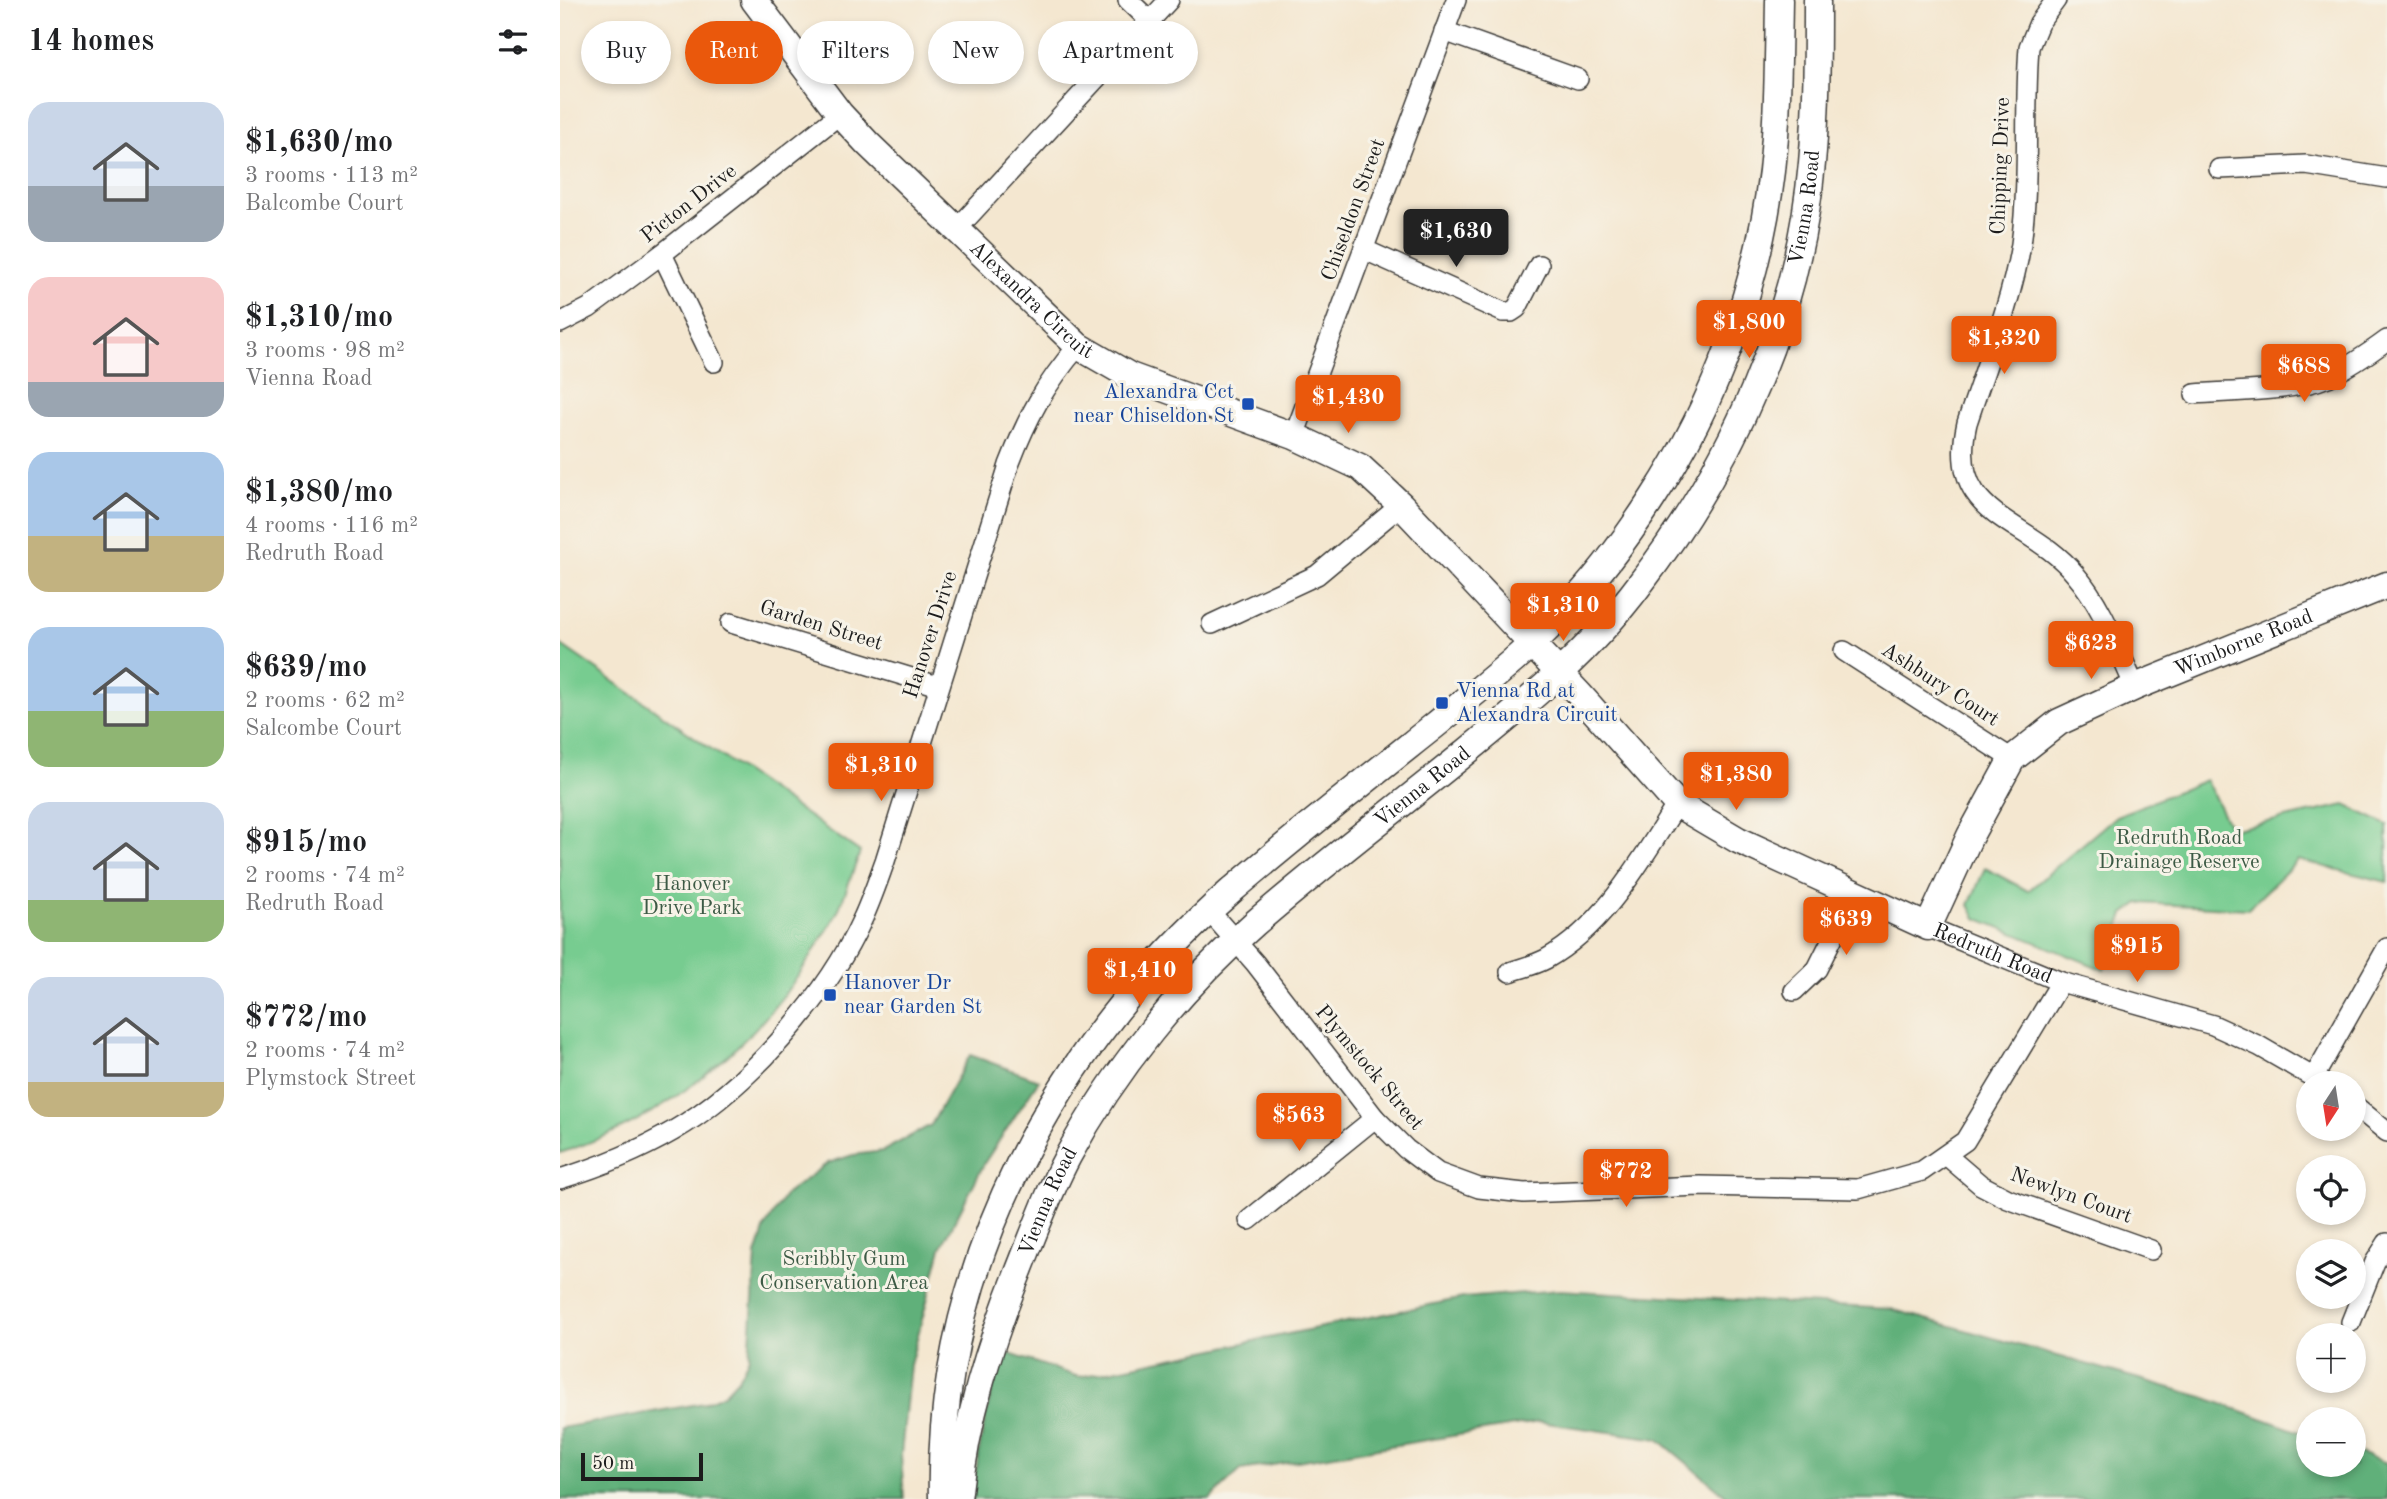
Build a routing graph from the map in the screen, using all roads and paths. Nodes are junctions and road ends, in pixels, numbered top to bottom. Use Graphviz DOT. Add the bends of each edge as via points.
graph roads {
  1 [pos="754,0"];
  2 [pos="1128,0"];
  3 [pos="1169,0"];
  4 [pos="1456,0"];
  5 [pos="1779,0"];
  6 [pos="1817,0"];
  7 [pos="2056,0"];
  8 [pos="1150,21"];
  9 [pos="1444,31"];
  10 [pos="1578,79"];
  11 [pos="1092,84"];
  12 [pos="840,114"];
  13 [pos="2219,169"];
  14 [pos="2387,178"];
  15 [pos="956,230"];
  16 [pos="1365,250"];
  17 [pos="662,254"];
  18 [pos="1539,265"];
  19 [pos="560,323"];
  20 [pos="2387,340"];
  21 [pos="1078,346"];
  22 [pos="714,362"];
  23 [pos="2195,394"];
  24 [pos="1294,436"];
  25 [pos="1401,505"];
  26 [pos="2387,585"];
  27 [pos="731,623"];
  28 [pos="1212,624"];
  29 [pos="1531,644"];
  30 [pos="1844,651"];
  31 [pos="1560,674"];
  32 [pos="938,686"];
  33 [pos="2135,687"];
  34 [pos="2012,759"];
  35 [pos="1677,804"];
  36 [pos="1855,893"];
  37 [pos="1210,912"];
  38 [pos="1928,926"];
  39 [pos="1236,942"];
  40 [pos="2387,948"];
  41 [pos="1510,972"];
  42 [pos="2060,982"];
  43 [pos="1794,991"];
  44 [pos="2302,1071"];
  45 [pos="2323,1071"];
  46 [pos="2366,1115"];
  47 [pos="1375,1118"];
  48 [pos="2387,1132"];
  49 [pos="1946,1155"];
  50 [pos="560,1179"];
  51 [pos="1248,1220"];
  52 [pos="2387,1242"];
  53 [pos="2151,1250"];
  54 [pos="2351,1322"];
  55 [pos="942,1499"];
  56 [pos="958,1499"];
  1 -- 12 [label="main road, Alexandra Circuit"];
  2 -- 8 [label="street"];
  3 -- 8 [label="street"];
  4 -- 9 [label="street, Chiseldon Street"];
  5 -- 29 [label="main road, Vienna Road" via="1772,172 1761,234 1730,344 1696,422 1651,502 1585,589"];
  6 -- 31 [label="main road, Vienna Road" via="1811,166 1801,234 1769,355 1747,411 1673,538 1631,596"];
  7 -- 33 [label="street, Chipping Drive" via="2029,47 2020,246 1963,443 1964,474 1982,502 2053,551 2093,595"];
  9 -- 10 [label="street"];
  9 -- 16 [label="street, Chiseldon Street"];
  11 -- 15 [label="street"];
  12 -- 15 [label="main road, Alexandra Circuit"];
  12 -- 17 [label="street, Picton Drive"];
  13 -- 14 [label="street" via="2306,165"];
  15 -- 21 [label="main road, Alexandra Circuit"];
  16 -- 18 [label="street" via="1503,312 1517,308"];
  16 -- 24 [label="street, Chiseldon Street"];
  17 -- 19 [label="street, Picton Drive" via="589,308"];
  17 -- 22 [label="street"];
  20 -- 23 [label="street" via="2326,378 2293,386"];
  21 -- 24 [label="main road, Alexandra Circuit" via="1129,376"];
  21 -- 32 [label="street, Hanover Drive" via="1028,417"];
  24 -- 25 [label="main road, Alexandra Circuit" via="1360,467"];
  25 -- 28 [label="street" via="1317,575"];
  25 -- 29 [label="main road, Alexandra Circuit"];
  26 -- 33 [label="main road, Wimborne Road"];
  27 -- 32 [label="street, Garden Street"];
  29 -- 31 [label="main road, Alexandra Circuit"];
  29 -- 37 [label="main road, Vienna Road"];
  30 -- 34 [label="street, Ashbury Court"];
  31 -- 35 [label="main road, Redruth Road"];
  31 -- 39 [label="main road, Vienna Road"];
  32 -- 50 [label="street, Hanover Drive" via="862,921 793,1027 708,1108 674,1131"];
  33 -- 34 [label="main road, Wimborne Road" via="2059,722"];
  34 -- 38 [label="main road, Wimborne Road"];
  35 -- 36 [label="main road, Redruth Road" via="1738,840"];
  35 -- 41 [label="street" via="1639,864 1580,933 1545,959"];
  36 -- 38 [label="main road, Redruth Road"];
  36 -- 43 [label="street" via="1817,969"];
  37 -- 39 [label="street, Plymstock Street"];
  37 -- 55 [label="main road, Vienna Road" via="1157,963 1085,1053 1054,1098 1003,1199 971,1280 953,1351 943,1421"];
  38 -- 42 [label="street, Redruth Road"];
  39 -- 47 [label="street, Plymstock Street"];
  39 -- 56 [label="main road, Vienna Road" via="1161,1018 1122,1070 1045,1203 982,1369"];
  40 -- 45 [label="street"];
  42 -- 44 [label="street, Redruth Road" via="2213,1025"];
  42 -- 49 [label="street, Plymstock Street" via="1965,1141"];
  46 -- 48 [label="street"];
  47 -- 49 [label="street, Plymstock Street" via="1438,1172 1479,1188 1524,1193 1700,1185 1858,1189 1922,1171"];
  47 -- 51 [label="street"];
  49 -- 53 [label="street, Newlyn Court" via="1981,1185 2008,1199"];
  52 -- 54 [label="street"];
}
